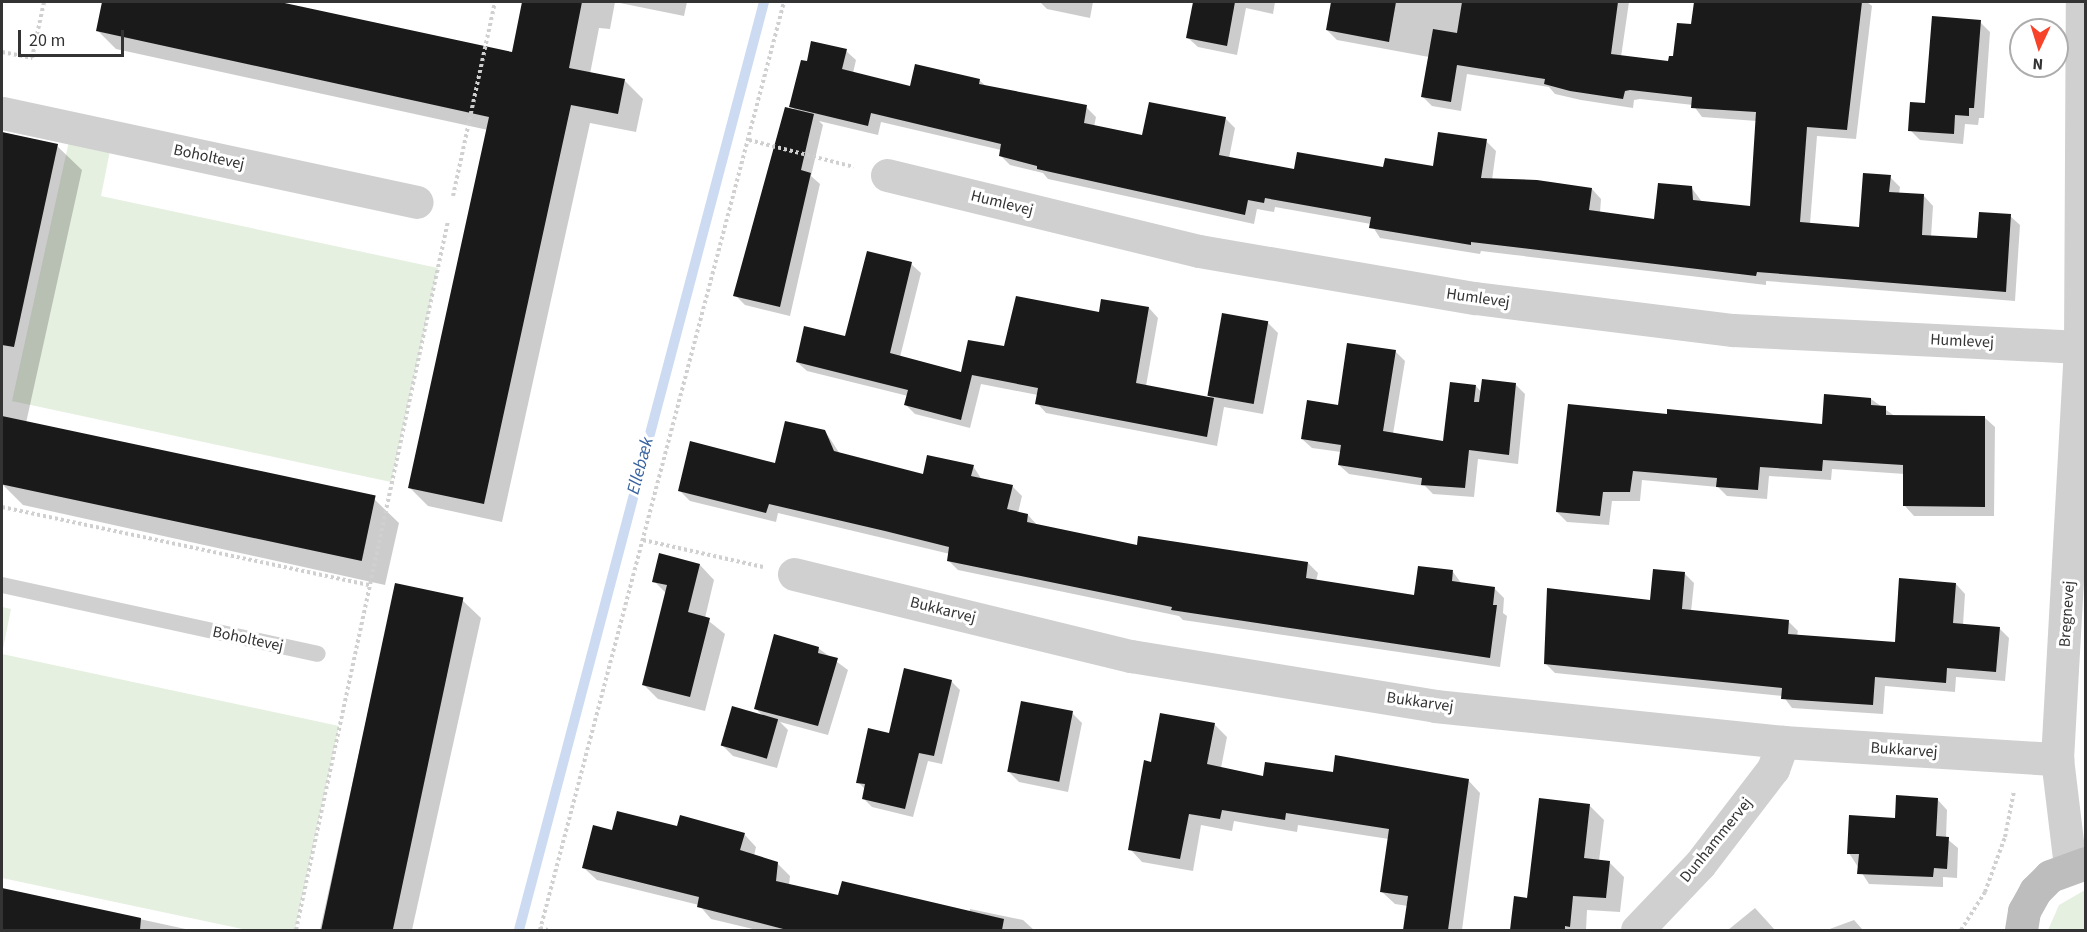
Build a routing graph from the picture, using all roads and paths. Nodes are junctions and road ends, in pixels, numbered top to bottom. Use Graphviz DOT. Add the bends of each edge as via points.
graph roads {
  1 [pos="44,2"];
  2 [pos="495,2"];
  3 [pos="784,2"];
  4 [pos="2082,2"];
  5 [pos="2,52"];
  6 [pos="2,113"];
  7 [pos="749,140"];
  8 [pos="2084,140"];
  9 [pos="887,176"];
  10 [pos="417,202"];
  11 [pos="2080,347"];
  12 [pos="2,507"];
  13 [pos="643,540"];
  14 [pos="2079,547"];
  15 [pos="794,574"];
  16 [pos="2,585"];
  17 [pos="370,585"];
  18 [pos="318,654"];
  19 [pos="1783,742"];
  20 [pos="2016,757"];
  21 [pos="2057,759"];
  22 [pos="2078,864"];
  23 [pos="540,929"];
  24 [pos="296,930"];
  25 [pos="548,930"];
  26 [pos="1637,930"];
  27 [pos="1961,930"];
  28 [pos="2021,930"];
  1 -- 5 [label="path" via="32,58"];
  2 -- 17 [label="path"];
  3 -- 7 [label="path"];
  4 -- 8 [label="street, Bregnevej"];
  6 -- 10 [label="street, Boholtevej"];
  7 -- 9 [label="path"];
  7 -- 13 [label="path"];
  8 -- 11 [label="street, Bregnevej"];
  9 -- 11 [label="street, Humlevej" via="1199,251 1475,298 1733,330"];
  11 -- 14 [label="street, Bregnevej"];
  12 -- 17 [label="path"];
  13 -- 15 [label="path"];
  13 -- 23 [label="path"];
  14 -- 21 [label="street, Bregnevej"];
  15 -- 19 [label="street, Bukkarvej" via="1142,657 1434,705"];
  16 -- 18 [label="lane, Boholtevej"];
  17 -- 24 [label="path"];
  19 -- 20 [label="street, Bukkarvej"];
  19 -- 26 [label="street, Dunhammervej" via="1773,769 1700,864"];
  20 -- 21 [label="street, Bukkarvej"];
  20 -- 27 [label="path" via="2005,837 1985,892"];
  21 -- 22 [label="street, Bregnevej"];
  22 -- 28 [label="street" via="2050,876 2035,891 2024,911"];
  23 -- 25 [label="path"];
}
